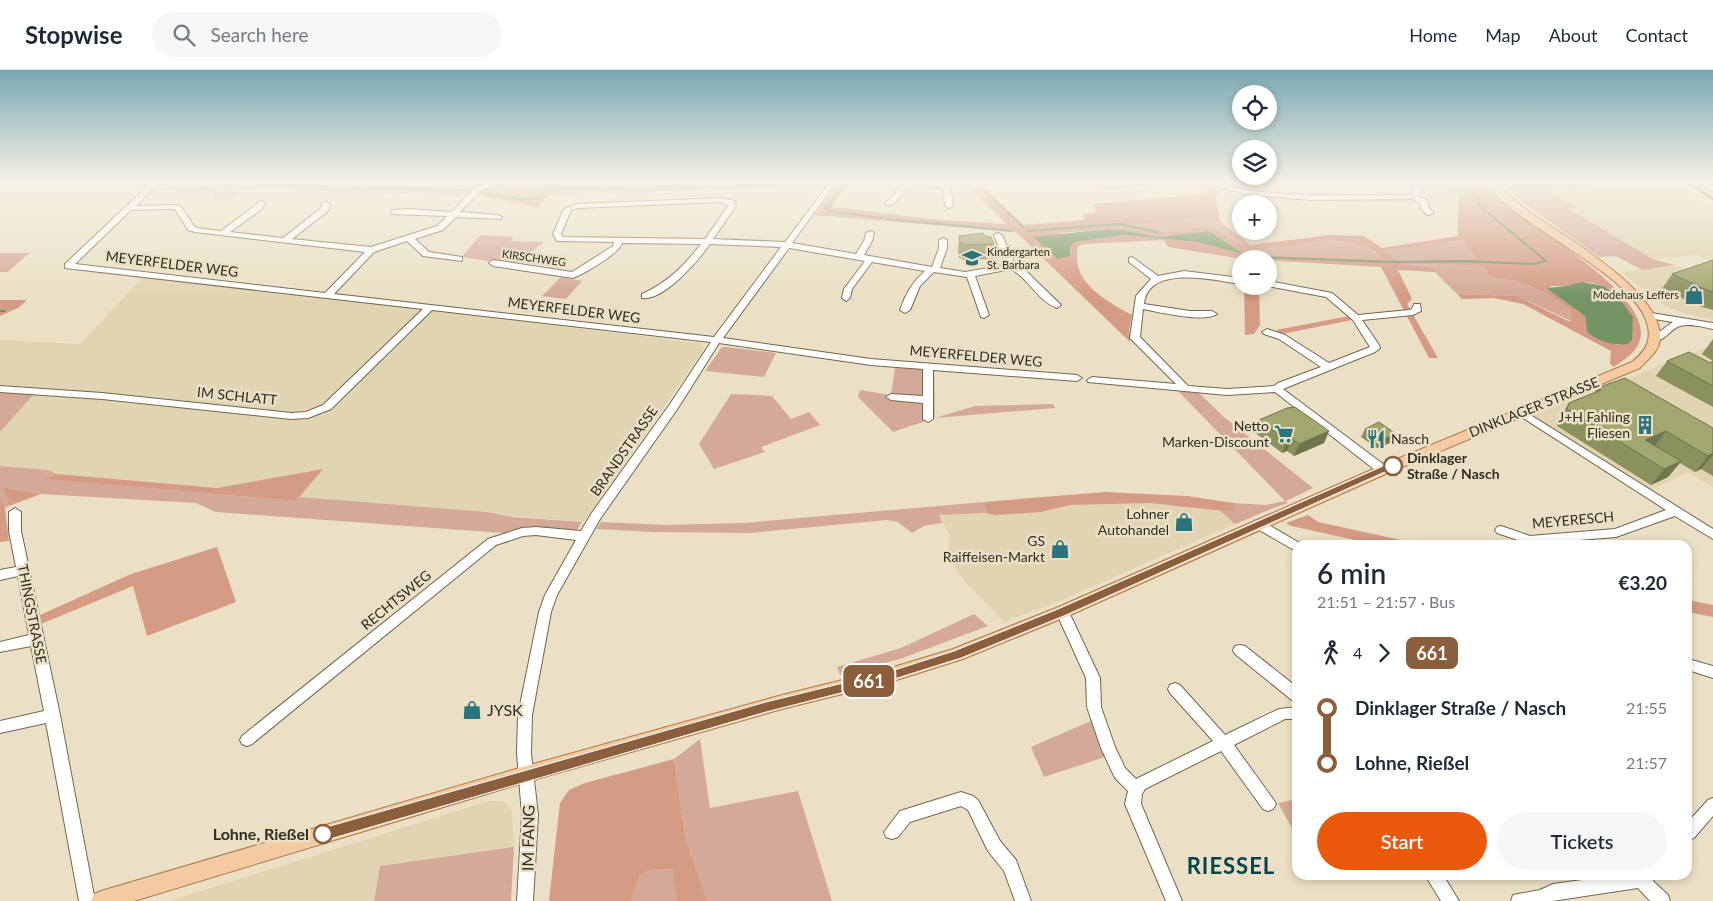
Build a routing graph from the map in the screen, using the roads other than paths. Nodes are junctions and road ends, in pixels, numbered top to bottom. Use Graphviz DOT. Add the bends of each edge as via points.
graph roads {
  1 [pos="117,220"];
  2 [pos="185,220"];
  3 [pos="241,220"];
  4 [pos="311,220"];
  5 [pos="448,220"];
  6 [pos="564,220"];
  7 [pos="722,220"];
  8 [pos="804,220"];
  9 [pos="1535,220"];
  10 [pos="223,233"];
  11 [pos="870,233"];
  12 [pos="998,235"];
  13 [pos="409,238"];
  14 [pos="285,240"];
  15 [pos="943,240"];
  16 [pos="618,241"];
  17 [pos="706,242"];
  18 [pos="786,244"];
  19 [pos="371,250"];
  20 [pos="859,256"];
  21 [pos="871,258"];
  22 [pos="459,259"];
  23 [pos="1132,260"];
  24 [pos="493,264"];
  25 [pos="1012,266"];
  26 [pos="930,270"];
  27 [pos="971,276"];
  28 [pos="1156,279"];
  29 [pos="1232,280"];
  30 [pos="1277,285"];
  31 [pos="328,295"];
  32 [pos="645,296"];
  33 [pos="846,298"];
  34 [pos="1057,305"];
  35 [pos="1138,306"];
  36 [pos="1417,306"];
  37 [pos="430,307"];
  38 [pos="905,310"];
  39 [pos="1212,314"];
  40 [pos="984,315"];
  41 [pos="1651,316"];
  42 [pos="1356,318"];
  43 [pos="1689,322"];
  44 [pos="1713,326"];
  45 [pos="1267,332"];
  46 [pos="1655,339"];
  47 [pos="716,341"];
  48 [pos="928,366"];
  49 [pos="1328,367"];
  50 [pos="1077,378"];
  51 [pos="1092,380"];
  52 [pos="1185,388"];
  53 [pos="0,389"];
  54 [pos="1277,389"];
  55 [pos="891,397"];
  56 [pos="928,400"];
  57 [pos="1521,412"];
  58 [pos="928,419"];
  59 [pos="1382,470"];
  60 [pos="1676,511"];
  61 [pos="15,512"];
  62 [pos="1258,524"];
  63 [pos="1501,530"];
  64 [pos="1713,535"];
  65 [pos="583,536"];
  66 [pos="1292,544"];
  67 [pos="23,570"];
  68 [pos="0,575"];
  69 [pos="1062,612"];
  70 [pos="37,639"];
  71 [pos="0,647"];
  72 [pos="1240,650"];
  73 [pos="1692,666"];
  74 [pos="1713,672"];
  75 [pos="1175,689"];
  76 [pos="1292,690"];
  77 [pos="1292,713"];
  78 [pos="53,715"];
  79 [pos="0,727"];
  80 [pos="247,740"];
  81 [pos="1223,744"];
  82 [pos="526,774"];
  83 [pos="1136,789"];
  84 [pos="1268,804"];
  85 [pos="1713,805"];
  86 [pos="1692,828"];
  87 [pos="892,832"];
  88 [pos="1436,880"];
  89 [pos="1626,880"];
  90 [pos="1646,880"];
  91 [pos="87,901"];
  92 [pos="101,901"];
  93 [pos="526,901"];
  94 [pos="1023,901"];
  95 [pos="1174,901"];
  96 [pos="1451,901"];
  97 [pos="1518,901"];
  98 [pos="1662,901"];
  1 -- 31 [label="street, MEYERFELDER WEG" via="68,266"];
  2 -- 10 [label="street" via="193,230"];
  3 -- 10 [label="street"];
  4 -- 14 [label="street"];
  5 -- 13 [label="street" via="440,228"];
  6 -- 16 [label="street" via="557,237"];
  7 -- 17 [label="street"];
  8 -- 18 [label="street, BRANDSTRASSE"];
  9 -- 41 [label="main road" via="1617,278"];
  10 -- 14 [label="street"];
  11 -- 20 [label="street"];
  12 -- 25 [label="street"];
  13 -- 19 [label="street"];
  13 -- 22 [label="street" via="426,254"];
  14 -- 19 [label="street"];
  15 -- 26 [label="street" via="936,268"];
  16 -- 17 [label="street"];
  16 -- 24 [label="street, KIRSCHWEG" via="613,250 573,275"];
  17 -- 18 [label="street"];
  17 -- 32 [label="street" via="683,273"];
  18 -- 20 [label="street"];
  18 -- 47 [label="street, BRANDSTRASSE"];
  19 -- 31 [label="street"];
  20 -- 21 [label="street"];
  21 -- 26 [label="street"];
  21 -- 33 [label="street" via="848,289"];
  23 -- 28 [label="street"];
  25 -- 27 [label="street"];
  25 -- 34 [label="street"];
  26 -- 27 [label="street"];
  26 -- 38 [label="street" via="907,300"];
  27 -- 40 [label="street"];
  28 -- 29 [label="street" via="1184,274"];
  28 -- 35 [label="street" via="1142,292"];
  30 -- 42 [label="street" via="1329,295"];
  31 -- 37 [label="street, MEYERFELDER WEG"];
  35 -- 39 [label="street"];
  35 -- 52 [label="street" via="1134,334 1137,342"];
  36 -- 42 [label="street" via="1410,312"];
  37 -- 47 [label="street, MEYERFELDER WEG"];
  37 -- 53 [label="street, IM SCHLATT" via="327,407 308,415"];
  41 -- 43 [label="street"];
  41 -- 46 [label="main road"];
  42 -- 49 [label="street" via="1375,348"];
  43 -- 44 [label="street"];
  43 -- 46 [label="street" via="1678,323"];
  45 -- 49 [label="street" via="1282,337"];
  46 -- 57 [label="main road, DINKLAGER STRASSE" via="1648,353 1616,378"];
  47 -- 48 [label="street, MEYERFELDER WEG" via="871,362"];
  47 -- 65 [label="street, BRANDSTRASSE"];
  48 -- 50 [label="street, MEYERFELDER WEG"];
  48 -- 56 [label="street"];
  49 -- 54 [label="street"];
  51 -- 52 [label="street"];
  52 -- 54 [label="street" via="1227,392"];
  54 -- 59 [label="street"];
  55 -- 56 [label="street"];
  56 -- 58 [label="street"];
  57 -- 59 [label="main road, DINKLAGER STRASSE"];
  57 -- 60 [label="street"];
  59 -- 62 [label="main road, DINKLAGER STRASSE"];
  60 -- 63 [label="street, MEYERESCH" via="1616,533 1530,540"];
  60 -- 64 [label="street"];
  61 -- 67 [label="street, THINGSTRASSE"];
  62 -- 66 [label="street"];
  62 -- 69 [label="main road, DINKLAGER STRASSE"];
  65 -- 80 [label="street, RECHTSWEG" via="522,532 492,542"];
  65 -- 82 [label="street, BRANDSTRASSE" via="545,612 525,715"];
  67 -- 68 [label="street"];
  67 -- 70 [label="street, THINGSTRASSE"];
  69 -- 82 [label="main road, DINKLAGER STRASSE" via="957,654 888,676 782,702"];
  69 -- 83 [label="street" via="1093,678 1094,707 1108,748 1120,774"];
  70 -- 71 [label="street"];
  70 -- 78 [label="street, THINGSTRASSE"];
  72 -- 76 [label="street"];
  73 -- 74 [label="street"];
  75 -- 81 [label="street"];
  77 -- 81 [label="street" via="1284,713"];
  78 -- 79 [label="street"];
  78 -- 91 [label="street, THINGSTRASSE"];
  81 -- 83 [label="street" via="1140,784"];
  81 -- 84 [label="street"];
  82 -- 92 [label="main road, DINKLAGER STRASSE"];
  82 -- 93 [label="street, IM FANG" via="530,815"];
  83 -- 95 [label="street" via="1133,804"];
  85 -- 86 [label="street"];
  87 -- 94 [label="street" via="905,816 961,799 968,801 994,846 1010,866"];
  88 -- 96 [label="street"];
  89 -- 97 [label="street"];
  90 -- 98 [label="street"];
}
